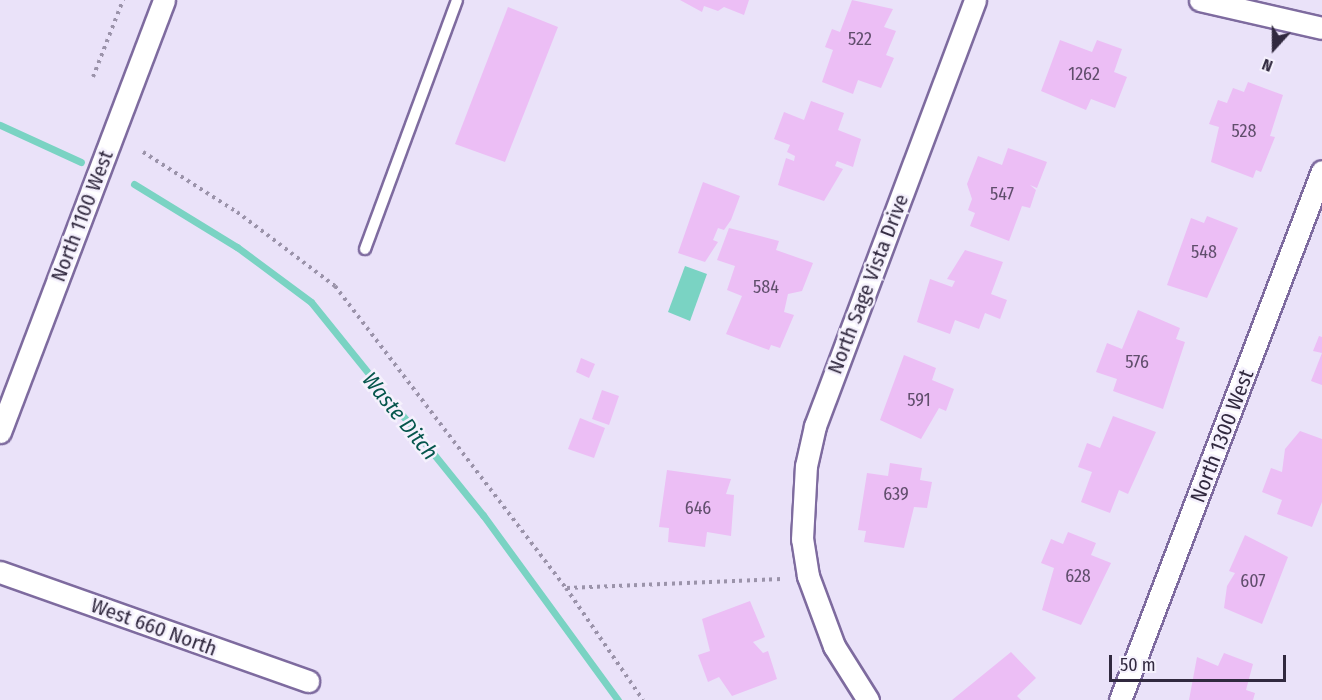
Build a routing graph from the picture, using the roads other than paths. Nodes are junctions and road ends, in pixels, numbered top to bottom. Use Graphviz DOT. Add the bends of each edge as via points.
graph roads {
  1 [pos="164,0"];
  2 [pos="458,0"];
  3 [pos="975,0"];
  4 [pos="1200,0"];
  5 [pos="1322,28"];
  6 [pos="1322,171"];
  7 [pos="365,249"];
  8 [pos="0,432"];
  9 [pos="0,572"];
  10 [pos="308,681"];
  11 [pos="868,700"];
  12 [pos="1120,700"];
  1 -- 8 [label="street, North 1100 West"];
  2 -- 7 [label="lane"];
  3 -- 11 [label="street, North Sage Vista Drive" via="814,426 801,502 808,576 834,646"];
  4 -- 5 [label="street"];
  6 -- 12 [label="street, North 1300 West"];
  9 -- 10 [label="street, West 660 North"];
}
